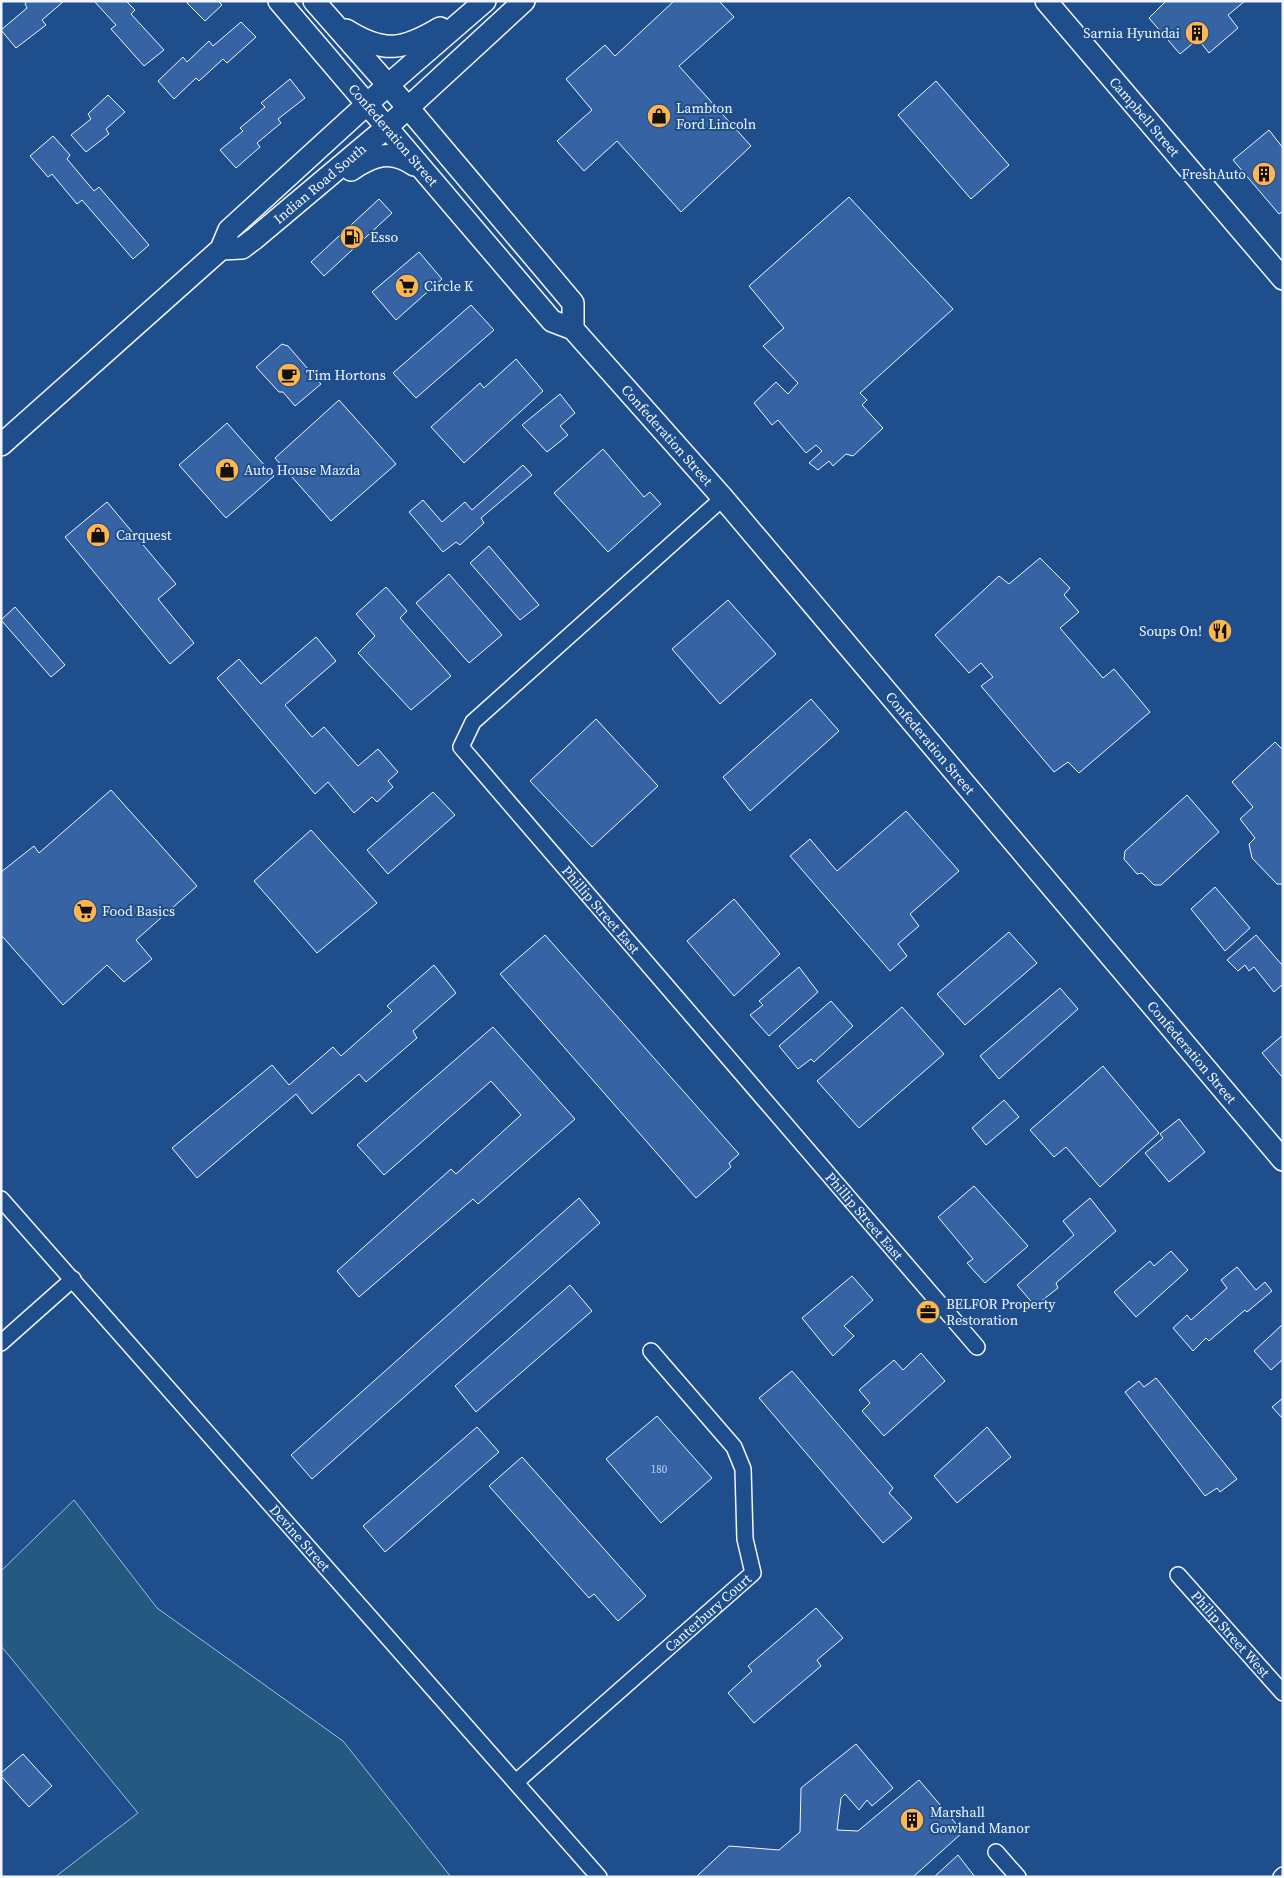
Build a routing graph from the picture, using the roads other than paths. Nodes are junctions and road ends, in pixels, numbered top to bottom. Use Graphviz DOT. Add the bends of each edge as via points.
graph roads {
  1 [pos="279,1"];
  2 [pos="314,1"];
  3 [pos="479,1"];
  4 [pos="485,1"];
  5 [pos="524,1"];
  6 [pos="1046,1"];
  7 [pos="333,23"];
  8 [pos="388,85"];
  9 [pos="366,105"];
  10 [pos="408,108"];
  11 [pos="386,128"];
  12 [pos="423,172"];
  13 [pos="278,218"];
  14 [pos="221,249"];
  15 [pos="1283,280"];
  16 [pos="573,329"];
  17 [pos="1,444"];
  18 [pos="723,498"];
  19 [pos="1283,1160"];
  20 [pos="1,1199"];
  21 [pos="73,1280"];
  22 [pos="1,1343"];
  23 [pos="977,1347"];
  24 [pos="651,1351"];
  25 [pos="1178,1576"];
  26 [pos="1283,1693"];
  27 [pos="516,1782"];
  28 [pos="996,1852"];
  29 [pos="599,1877"];
  30 [pos="1018,1877"];
  1 -- 9 [label="main road, Confederation Street"];
  2 -- 7 [label="main road, Confederation Street"];
  3 -- 7 [label="main road" via="422,39 401,46 376,45"];
  4 -- 8 [label="main road, Indian Road South"];
  5 -- 10 [label="main road, Indian Road South"];
  6 -- 15 [label="main road, Campbell Street"];
  7 -- 8 [label="main road, Confederation Street"];
  8 -- 9 [label="main road, Indian Road South"];
  8 -- 10 [label="main road, Confederation Street"];
  9 -- 11 [label="main road, Confederation Street"];
  9 -- 14 [label="main road, Indian Road South" via="230,230"];
  10 -- 11 [label="main road, Indian Road South"];
  10 -- 16 [label="main road, Confederation Street" via="573,303"];
  11 -- 12 [label="main road, Confederation Street"];
  11 -- 13 [label="main road, Indian Road South"];
  12 -- 13 [label="main road" via="398,156 374,156"];
  12 -- 16 [label="main road, Confederation Street" via="552,321"];
  13 -- 14 [label="main road, Indian Road South" via="242,248"];
  14 -- 17 [label="main road, Indian Road South"];
  16 -- 18 [label="main road, Confederation Street"];
  18 -- 19 [label="main road, Confederation Street"];
  18 -- 23 [label="street, Phillip Street East" via="473,722 461,747"];
  20 -- 21 [label="street, Devine Street"];
  21 -- 22 [label="street"];
  21 -- 27 [label="street, Devine Street"];
  24 -- 27 [label="street, Canterbury Court" via="734,1447 743,1468 745,1539 753,1573"];
  25 -- 26 [label="street, Philip Street West"];
  27 -- 29 [label="street, Devine Street"];
  28 -- 30 [label="street"];
}
